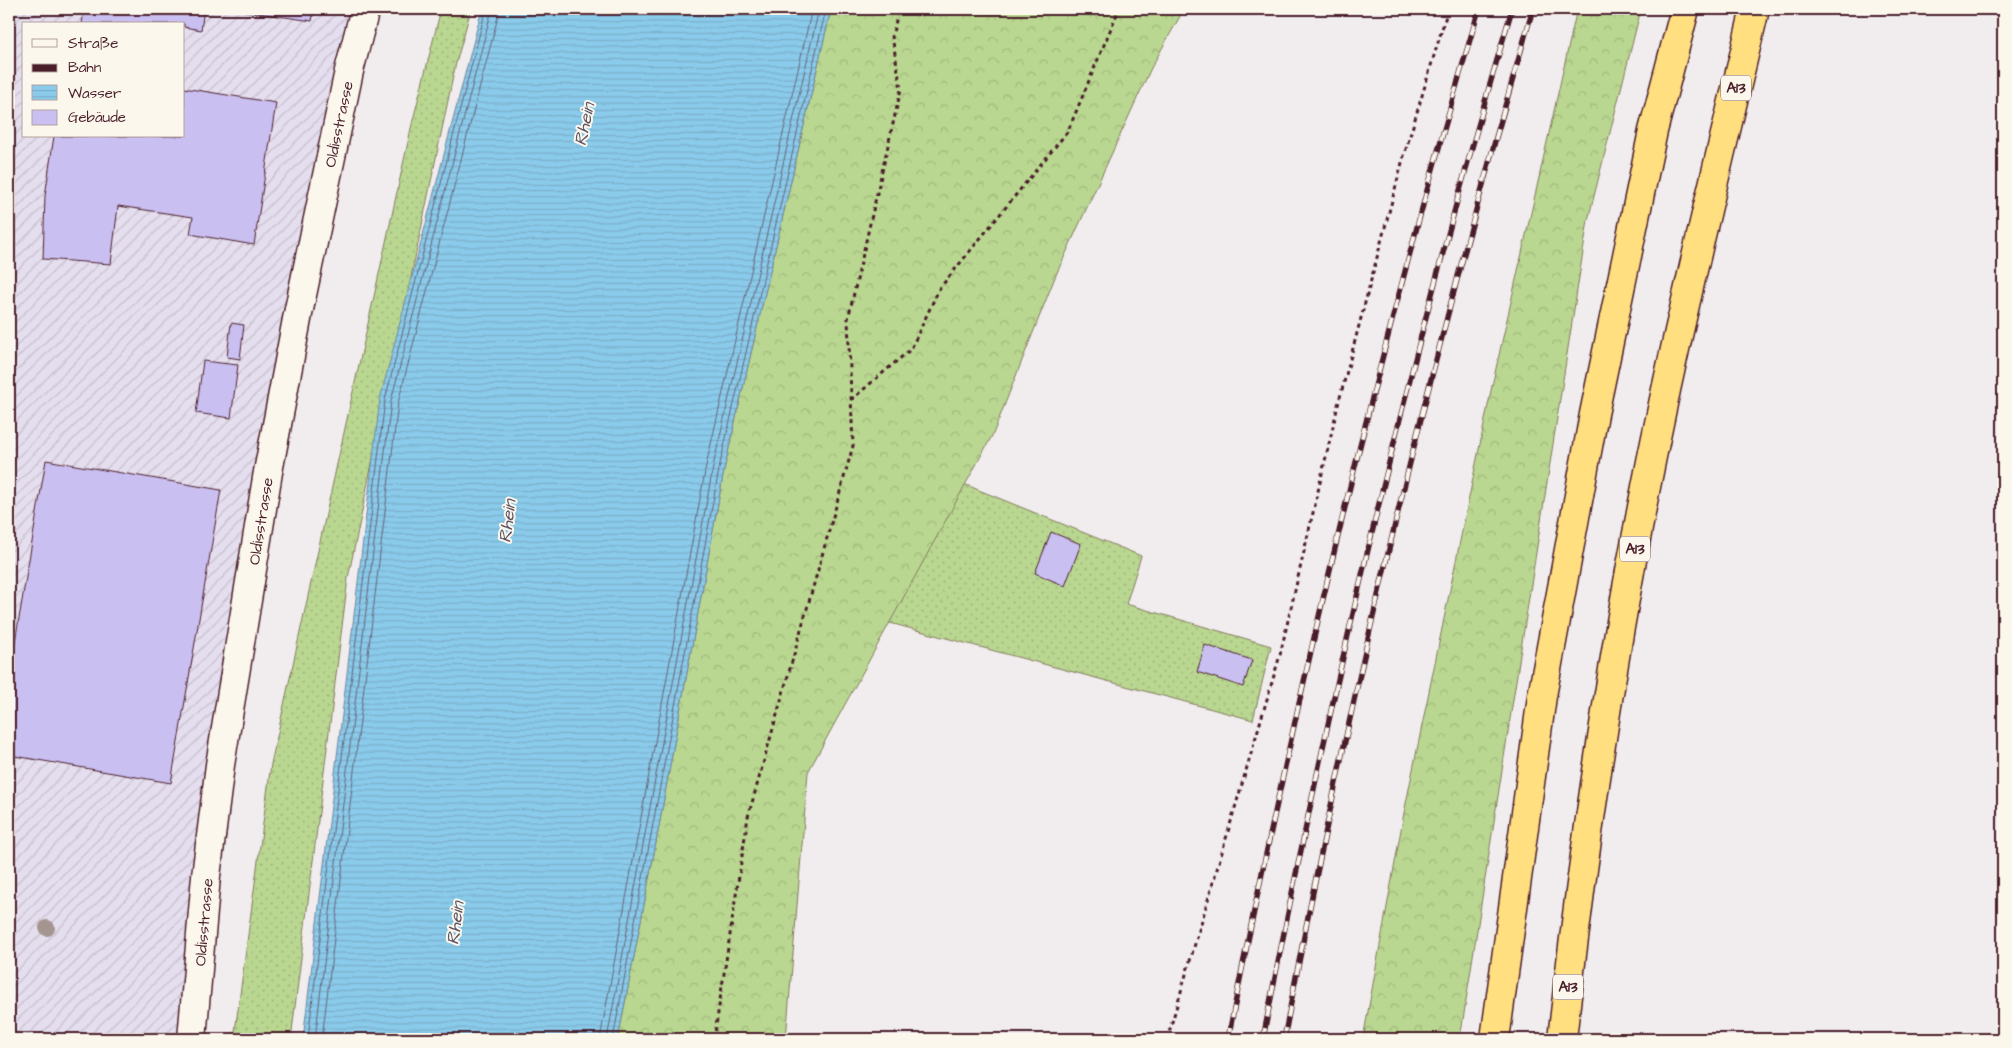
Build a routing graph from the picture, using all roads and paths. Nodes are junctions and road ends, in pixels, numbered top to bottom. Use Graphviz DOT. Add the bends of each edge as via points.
graph roads {
  1 [pos="365,9"];
  2 [pos="898,9"];
  3 [pos="1119,9"];
  4 [pos="1448,9"];
  5 [pos="1685,9"];
  6 [pos="1755,9"];
  7 [pos="851,400"];
  8 [pos="1574,934"];
  9 [pos="1495,1038"];
  10 [pos="192,1039"];
  11 [pos="714,1039"];
  12 [pos="1167,1039"];
  13 [pos="1562,1039"];
  14 [pos="1573,1039"];
  1 -- 10 [label="street, Oldisstrasse" via="298,314 263,502 220,765 206,876"];
  2 -- 7 [label="path" via="892,36 901,89 848,319"];
  3 -- 7 [label="path" via="1068,131 939,289 911,349"];
  4 -- 12 [label="path" via="1402,159 1338,405 1280,655"];
  5 -- 9 [label="highway" via="1653,131 1594,414 1542,696"];
  6 -- 8 [label="highway, A13" via="1663,405 1626,595"];
  7 -- 11 [label="path" via="852,446 748,817"];
  8 -- 13 [label="highway, A13"];
  8 -- 14 [label="highway, A13"];
}
